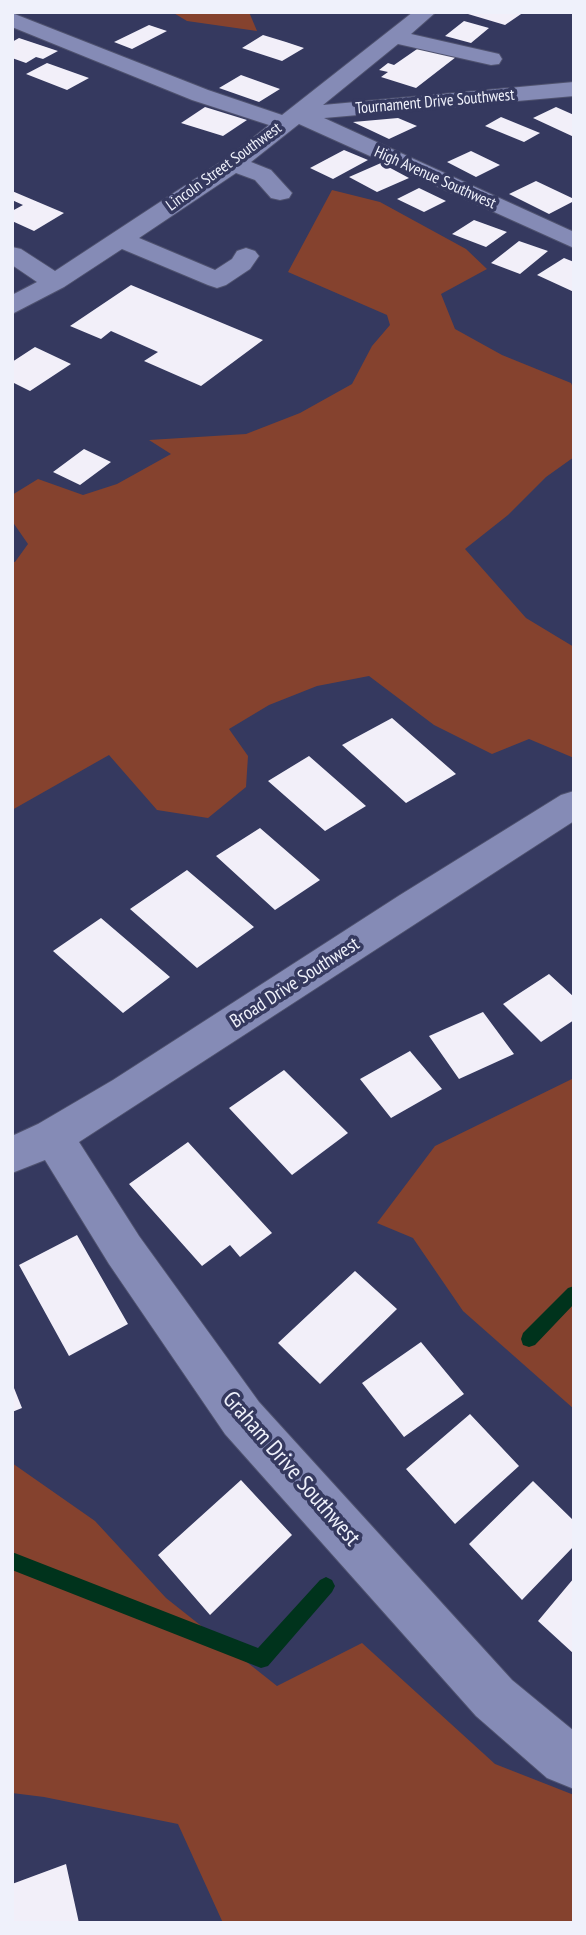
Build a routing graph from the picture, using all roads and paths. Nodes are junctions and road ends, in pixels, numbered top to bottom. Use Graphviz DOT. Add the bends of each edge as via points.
graph roads {
  1 [pos="426,12"];
  2 [pos="12,19"];
  3 [pos="394,37"];
  4 [pos="491,60"];
  5 [pos="574,89"];
  6 [pos="291,119"];
  7 [pos="233,164"];
  8 [pos="280,193"];
  9 [pos="120,239"];
  10 [pos="574,241"];
  11 [pos="12,254"];
  12 [pos="246,256"];
  13 [pos="55,282"];
  14 [pos="12,306"];
  15 [pos="574,804"];
  16 [pos="33,1146"];
  17 [pos="574,1762"];
  1 -- 3 [label="street, Lincoln Street Southwest"];
  2 -- 6 [label="street, High Avenue Southwest" via="200,95"];
  3 -- 4 [label="street"];
  3 -- 6 [label="street, Lincoln Street Southwest"];
  5 -- 6 [label="street, Tournament Drive Southwest"];
  6 -- 7 [label="street, Lincoln Street Southwest"];
  6 -- 10 [label="street, High Avenue Southwest"];
  7 -- 8 [label="street" via="262,175"];
  7 -- 9 [label="street, Lincoln Street Southwest"];
  9 -- 12 [label="street" via="217,280"];
  9 -- 13 [label="street, Lincoln Street Southwest"];
  11 -- 13 [label="street"];
  13 -- 14 [label="street, Lincoln Street Southwest"];
  15 -- 16 [label="street, Broad Drive Southwest" via="127,1092"];
  16 -- 17 [label="street, Graham Drive Southwest" via="124,1250 242,1418 494,1698"];
}
